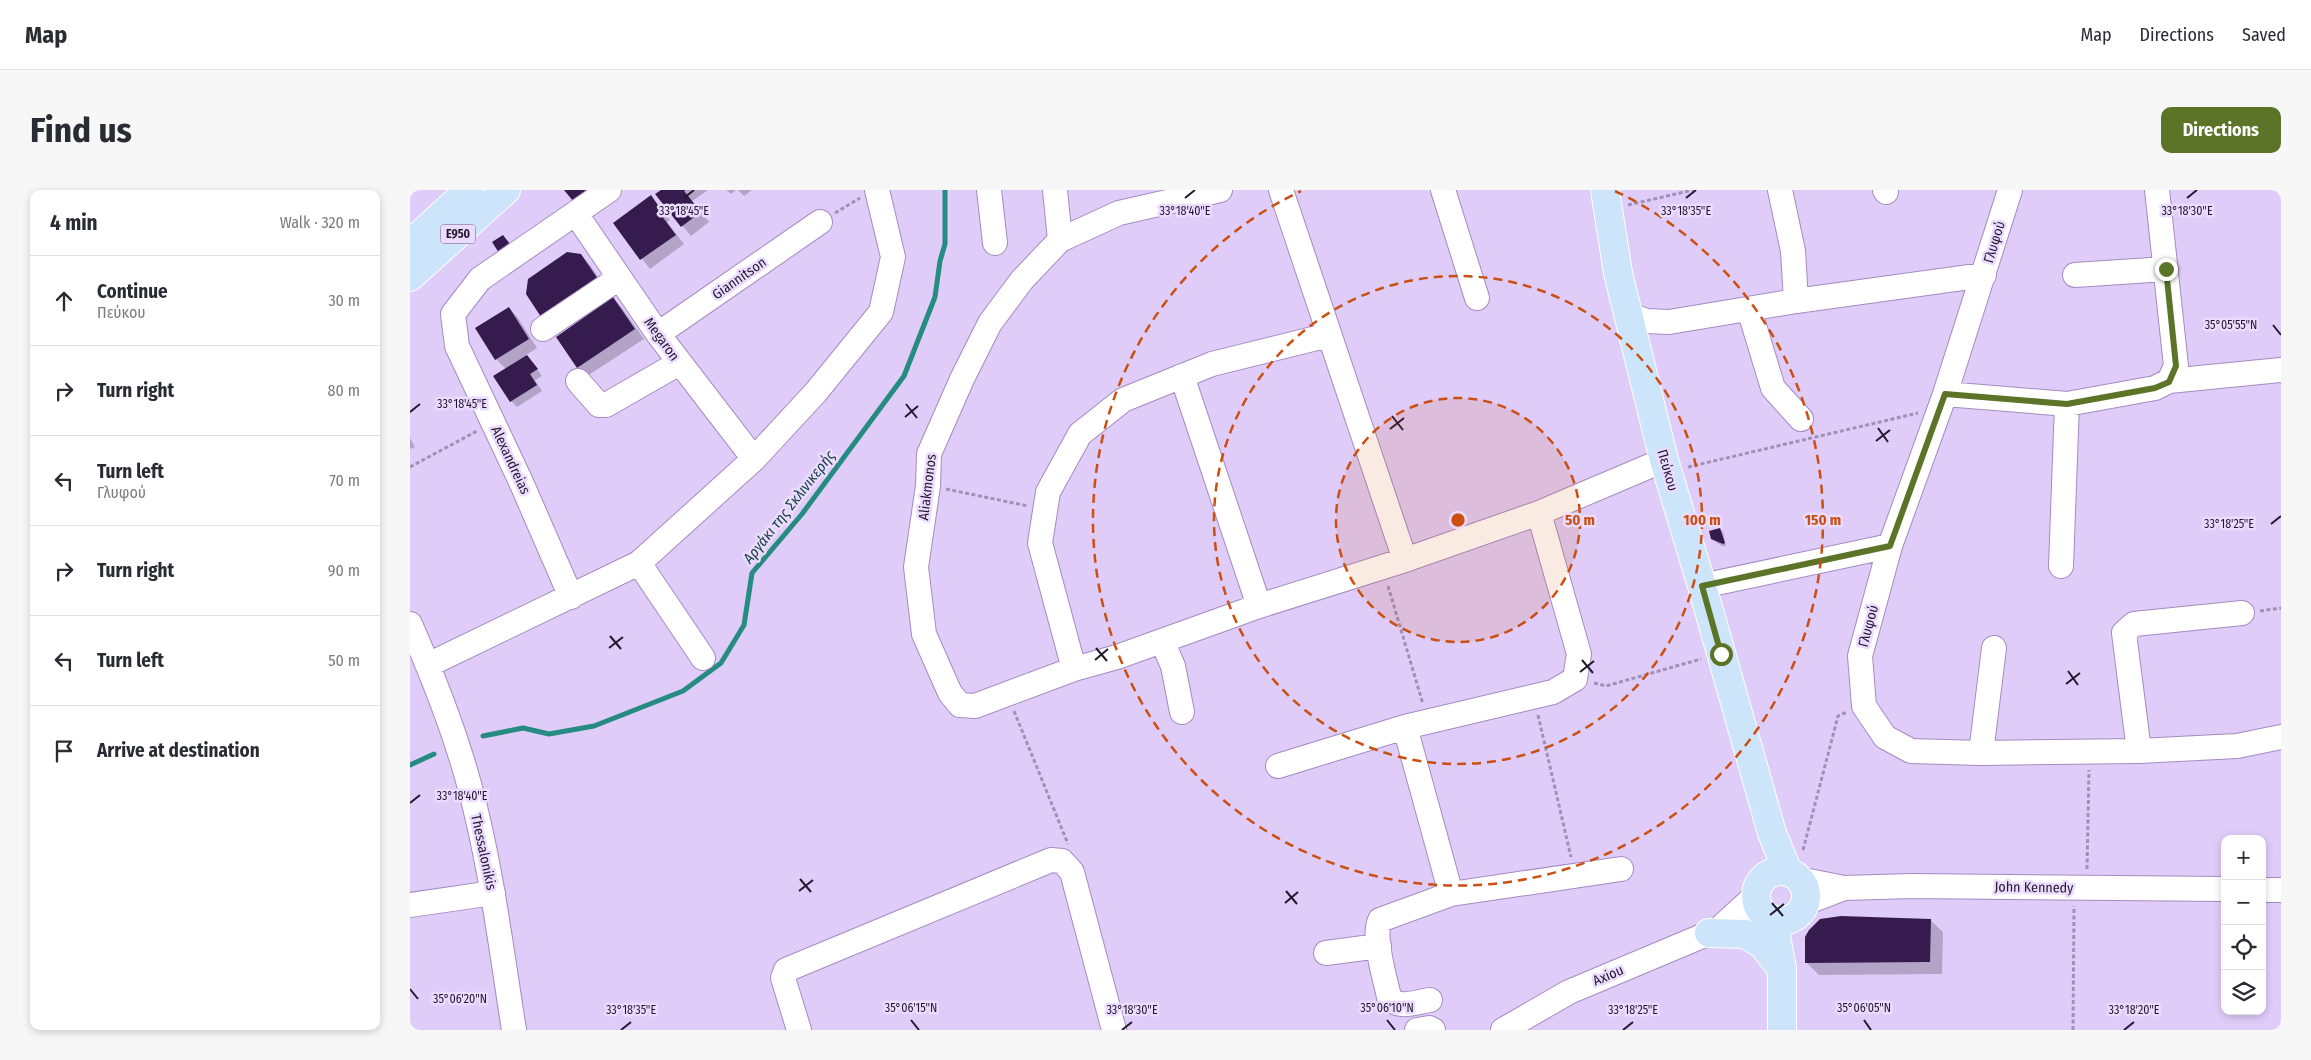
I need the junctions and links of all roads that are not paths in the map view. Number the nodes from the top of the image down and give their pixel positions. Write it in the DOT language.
graph roads {
  1 [pos="469,190"];
  2 [pos="506,190"];
  3 [pos="609,190"];
  4 [pos="989,190"];
  5 [pos="1055,190"];
  6 [pos="1220,190"];
  7 [pos="1281,190"];
  8 [pos="1443,190"];
  9 [pos="1780,190"];
  10 [pos="2010,190"];
  11 [pos="2157,190"];
  12 [pos="871,192"];
  13 [pos="1606,200"];
  14 [pos="576,214"];
  15 [pos="820,222"];
  16 [pos="1060,240"];
  17 [pos="994,243"];
  18 [pos="410,244"];
  19 [pos="2166,269"];
  20 [pos="1984,275"];
  21 [pos="2075,275"];
  22 [pos="410,277"];
  23 [pos="619,278"];
  24 [pos="1477,298"];
  25 [pos="1796,301"];
  26 [pos="1749,309"];
  27 [pos="1628,314"];
  28 [pos="1669,322"];
  29 [pos="543,329"];
  30 [pos="658,334"];
  31 [pos="1328,335"];
  32 [pos="1638,348"];
  33 [pos="679,363"];
  34 [pos="2281,370"];
  35 [pos="1182,376"];
  36 [pos="578,381"];
  37 [pos="2169,382"];
  38 [pos="1945,394"];
  39 [pos="2067,404"];
  40 [pos="1801,419"];
  41 [pos="754,459"];
  42 [pos="1664,460"];
  43 [pos="1538,513"];
  44 [pos="1890,546"];
  45 [pos="1405,560"];
  46 [pos="638,563"];
  47 [pos="2061,566"];
  48 [pos="1702,586"];
  49 [pos="571,597"];
  50 [pos="1259,606"];
  51 [pos="2242,613"];
  52 [pos="410,624"];
  53 [pos="1162,640"];
  54 [pos="1994,648"];
  55 [pos="703,658"];
  56 [pos="428,665"];
  57 [pos="1074,669"];
  58 [pos="1182,712"];
  59 [pos="1416,724"];
  60 [pos="2281,737"];
  61 [pos="2139,751"];
  62 [pos="1981,753"];
  63 [pos="1278,766"];
  64 [pos="1621,868"];
  65 [pos="2221,889"];
  66 [pos="2266,890"];
  67 [pos="2281,890"];
  68 [pos="493,893"];
  69 [pos="1451,894"];
  70 [pos="1782,896"];
  71 [pos="410,905"];
  72 [pos="1714,931"];
  73 [pos="1379,946"];
  74 [pos="1326,953"];
  75 [pos="1782,969"];
  76 [pos="1430,1000"];
  77 [pos="514,1030"];
  78 [pos="799,1030"];
  79 [pos="1114,1030"];
  80 [pos="1417,1030"];
  81 [pos="1433,1030"];
  82 [pos="1502,1030"];
  83 [pos="1782,1030"];
  1 -- 18 [label="main road, E950"];
  2 -- 22 [label="main road, E950"];
  3 -- 14 [label="street, Alexandreias"];
  4 -- 17 [label="street"];
  5 -- 16 [label="street"];
  6 -- 16 [label="street, Aliakmonos"];
  7 -- 31 [label="street"];
  8 -- 24 [label="street"];
  9 -- 25 [label="street"];
  10 -- 20 [label="street, Γλυφού"];
  11 -- 19 [label="street"];
  12 -- 41 [label="street"];
  13 -- 27 [label="main road, Πεύκου"];
  14 -- 23 [label="street, Megaron"];
  14 -- 49 [label="street, Alexandreias"];
  15 -- 30 [label="street, Giannitson"];
  16 -- 57 [label="street, Aliakmonos"];
  19 -- 21 [label="street"];
  19 -- 37 [label="street"];
  20 -- 25 [label="street"];
  20 -- 38 [label="street, Γλυφού"];
  23 -- 29 [label="street"];
  23 -- 30 [label="street, Megaron"];
  25 -- 26 [label="street"];
  26 -- 28 [label="street"];
  26 -- 40 [label="street"];
  27 -- 28 [label="street"];
  27 -- 32 [label="main road, Πεύκου"];
  28 -- 32 [label="street"];
  30 -- 33 [label="street, Megaron"];
  31 -- 35 [label="street"];
  31 -- 45 [label="street"];
  32 -- 42 [label="main road, Πεύκου"];
  33 -- 36 [label="street"];
  33 -- 41 [label="street, Megaron"];
  34 -- 37 [label="street"];
  35 -- 50 [label="street"];
  35 -- 57 [label="street"];
  37 -- 39 [label="street"];
  38 -- 39 [label="street"];
  38 -- 44 [label="street, Γλυφού"];
  39 -- 47 [label="street"];
  41 -- 46 [label="street"];
  42 -- 43 [label="street, Aliakmonos"];
  42 -- 48 [label="main road, Πεύκου"];
  43 -- 45 [label="street, Aliakmonos"];
  43 -- 59 [label="street"];
  44 -- 48 [label="street"];
  44 -- 62 [label="street, Γλυφού"];
  45 -- 50 [label="street, Aliakmonos"];
  46 -- 49 [label="street"];
  46 -- 55 [label="street"];
  48 -- 70 [label="main road, Πεύκου"];
  49 -- 56 [label="street"];
  50 -- 53 [label="street, Aliakmonos"];
  51 -- 61 [label="street"];
  52 -- 56 [label="street, Thessalonikis"];
  53 -- 57 [label="street, Aliakmonos"];
  53 -- 58 [label="street"];
  54 -- 62 [label="street"];
  56 -- 68 [label="street, Thessalonikis"];
  59 -- 63 [label="street"];
  59 -- 69 [label="street"];
  60 -- 61 [label="street, Γλυφού"];
  61 -- 62 [label="street, Γλυφού"];
  64 -- 69 [label="street"];
  65 -- 70 [label="street, John Kennedy"];
  66 -- 67 [label="street"];
  68 -- 71 [label="street"];
  68 -- 77 [label="street, Thessalonikis"];
  69 -- 73 [label="street"];
  70 -- 72 [label="street, Axiou"];
  70 -- 75 [label="main road, Πεύκου"];
  72 -- 75 [label="main road"];
  72 -- 82 [label="street, Axiou"];
  73 -- 74 [label="street"];
  73 -- 76 [label="street"];
  75 -- 83 [label="main road, Πεύκου"];
  78 -- 79 [label="street"];
  80 -- 81 [label="street"];
}
